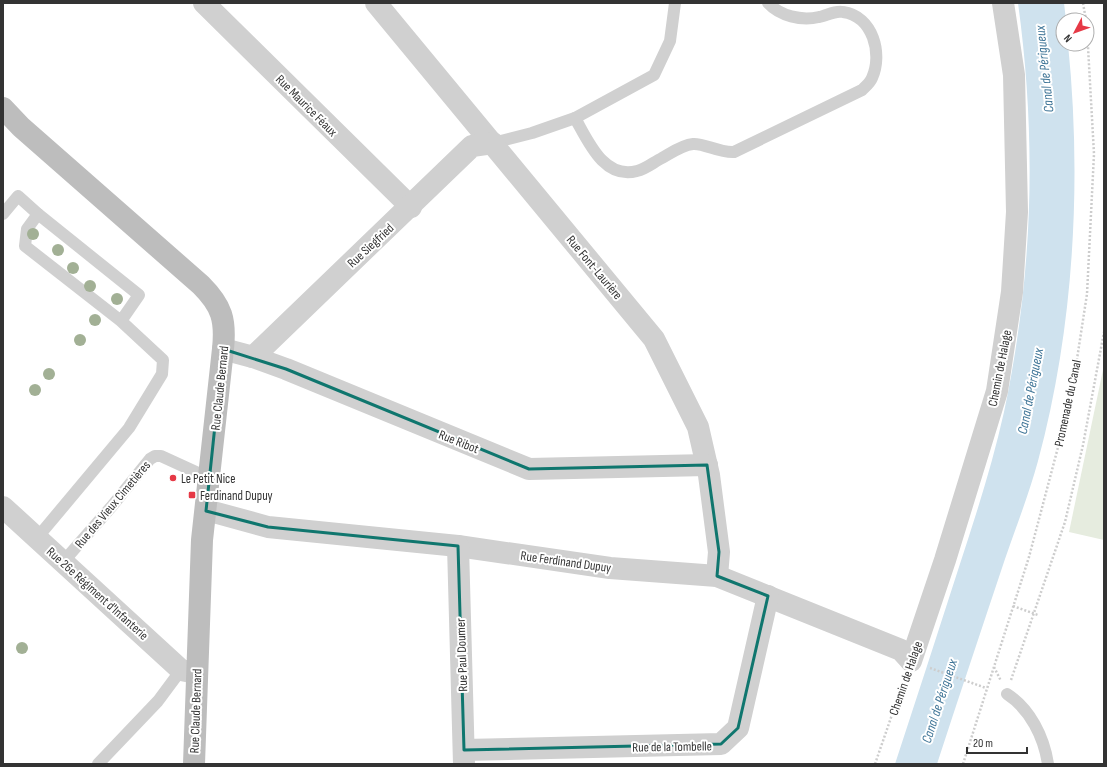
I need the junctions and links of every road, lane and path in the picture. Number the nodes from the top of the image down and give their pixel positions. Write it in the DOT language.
graph roads {
  1 [pos="204,3"];
  2 [pos="376,3"];
  3 [pos="675,3"];
  4 [pos="768,3"];
  5 [pos="1003,3"];
  6 [pos="1088,52"];
  7 [pos="3,108"];
  8 [pos="575,118"];
  9 [pos="492,143"];
  10 [pos="411,206"];
  11 [pos="3,214"];
  12 [pos="38,214"];
  13 [pos="121,322"];
  14 [pos="1104,332"];
  15 [pos="223,349"];
  16 [pos="253,356"];
  17 [pos="707,465"];
  18 [pos="209,478"];
  19 [pos="3,507"];
  20 [pos="206,511"];
  21 [pos="37,538"];
  22 [pos="458,546"];
  23 [pos="63,562"];
  24 [pos="718,576"];
  25 [pos="768,596"];
  26 [pos="1013,606"];
  27 [pos="1038,615"];
  28 [pos="911,661"];
  29 [pos="189,671"];
  30 [pos="986,688"];
  31 [pos="1007,694"];
  32 [pos="464,757"];
  33 [pos="98,764"];
  34 [pos="194,764"];
  35 [pos="875,764"];
  36 [pos="963,764"];
  37 [pos="1048,764"];
  1 -- 10 [label="street, Rue Maurice Féaux"];
  2 -- 9 [label="street, Rue Font-Laurière"];
  3 -- 8 [label="lane"];
  4 -- 8 [label="lane"];
  5 -- 28 [label="street, Chemin de Halage"];
  6 -- 26 [label="path, Promenade du Canal"];
  7 -- 15 [label="main road, Rue Claude Bernard"];
  8 -- 9 [label="lane"];
  9 -- 10 [label="street, Rue Siegfried"];
  9 -- 17 [label="street, Rue Font-Laurière"];
  10 -- 16 [label="street, Rue Siegfried"];
  11 -- 12 [label="lane"];
  12 -- 13 [label="lane"];
  12 -- 13 [label="lane"];
  13 -- 21 [label="lane"];
  14 -- 31 [label="path"];
  15 -- 16 [label="street, Rue Ribot"];
  15 -- 18 [label="main road, Rue Claude Bernard"];
  16 -- 17 [label="street, Rue Ribot"];
  17 -- 24 [label="street, Rue Font-Laurière"];
  18 -- 20 [label="main road, Rue Claude Bernard"];
  18 -- 23 [label="lane, Rue des Vieux Cimetières"];
  19 -- 21 [label="street, Rue 26e Régiment d'Infanterie"];
  20 -- 22 [label="street, Rue Ferdinand Dupuy"];
  20 -- 29 [label="main road, Rue Claude Bernard"];
  21 -- 23 [label="street, Rue 26e Régiment d'Infanterie"];
  22 -- 24 [label="street, Rue Ferdinand Dupuy"];
  22 -- 32 [label="street, Rue Paul Doumer"];
  23 -- 29 [label="street, Rue 26e Régiment d'Infanterie"];
  24 -- 25 [label="street, Rue Ferdinand Dupuy"];
  25 -- 28 [label="street, Rue Ferdinand Dupuy"];
  25 -- 32 [label="street, Rue de la Tombelle"];
  26 -- 27 [label="path"];
  26 -- 30 [label="path, Promenade du Canal"];
  28 -- 30 [label="path"];
  28 -- 35 [label="path, Chemin de Halage"];
  29 -- 33 [label="lane"];
  29 -- 34 [label="main road, Rue Claude Bernard"];
  30 -- 36 [label="path, Promenade du Canal"];
  31 -- 37 [label="lane"];
}
